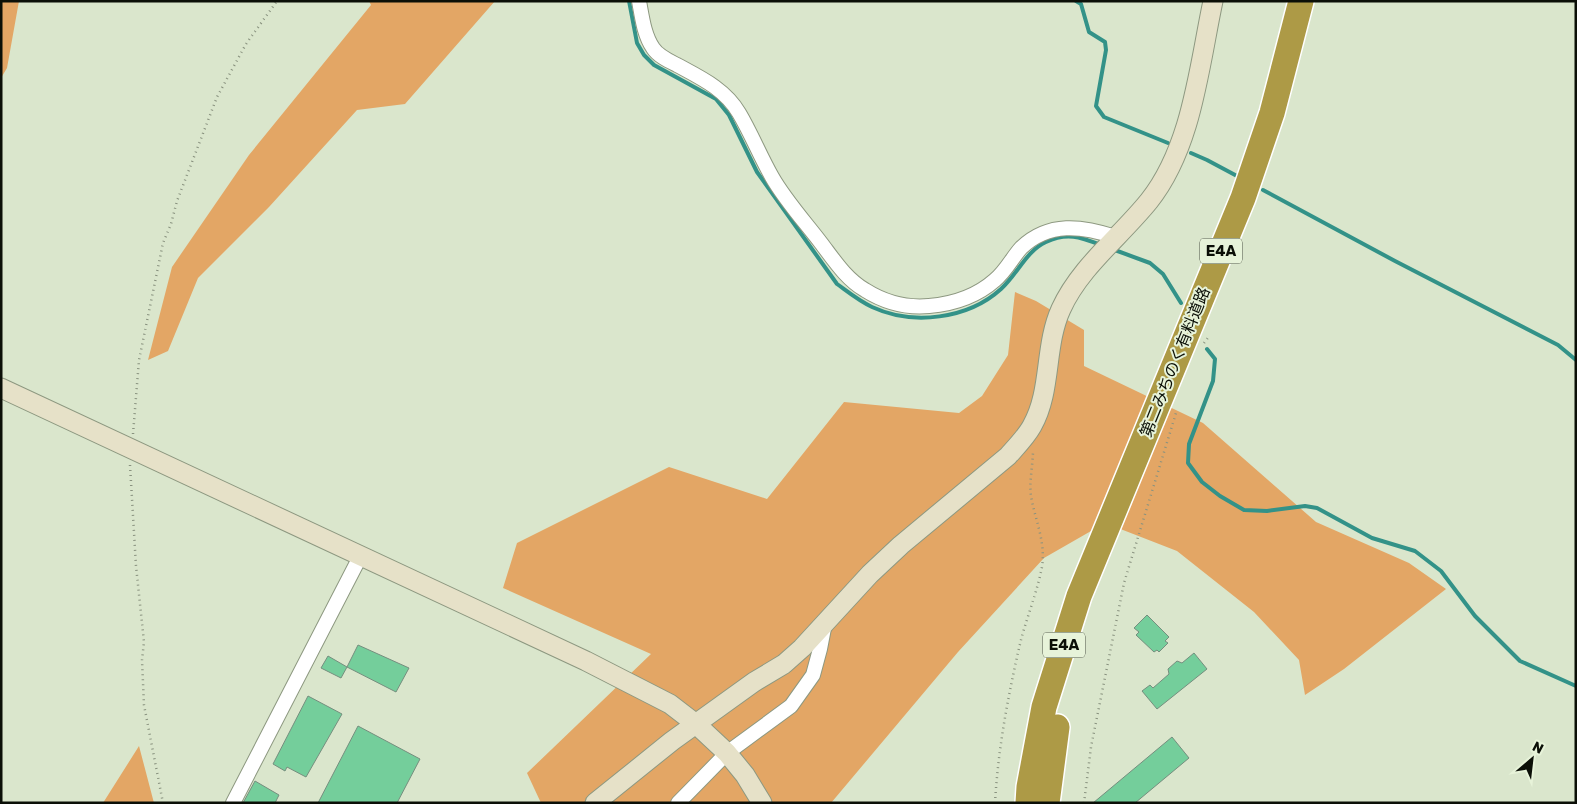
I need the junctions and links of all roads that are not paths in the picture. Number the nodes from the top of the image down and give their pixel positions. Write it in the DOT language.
graph roads {
  1 [pos="639,1"];
  2 [pos="1213,1"];
  3 [pos="1301,1"];
  4 [pos="1110,244"];
  5 [pos="1,388"];
  6 [pos="1121,493"];
  7 [pos="361,555"];
  8 [pos="825,623"];
  9 [pos="696,724"];
  10 [pos="727,753"];
  11 [pos="233,803"];
  12 [pos="595,803"];
  13 [pos="678,803"];
  14 [pos="762,803"];
  15 [pos="1028,803"];
  16 [pos="1047,803"];
  1 -- 4 [label="street"];
  2 -- 4 [label="street"];
  3 -- 6 [label="highway, 第二みちのく有料道路 / E4A"];
  4 -- 8 [label="street"];
  5 -- 7 [label="street"];
  6 -- 15 [label="highway, 第二みちのく有料道路 / E4A"];
  6 -- 16 [label="highway, 第二みちのく有料道路 / E4A"];
  7 -- 9 [label="street"];
  7 -- 11 [label="street"];
  8 -- 9 [label="street"];
  8 -- 10 [label="street"];
  9 -- 10 [label="street"];
  9 -- 12 [label="street"];
  10 -- 13 [label="street"];
  10 -- 14 [label="street"];
}
